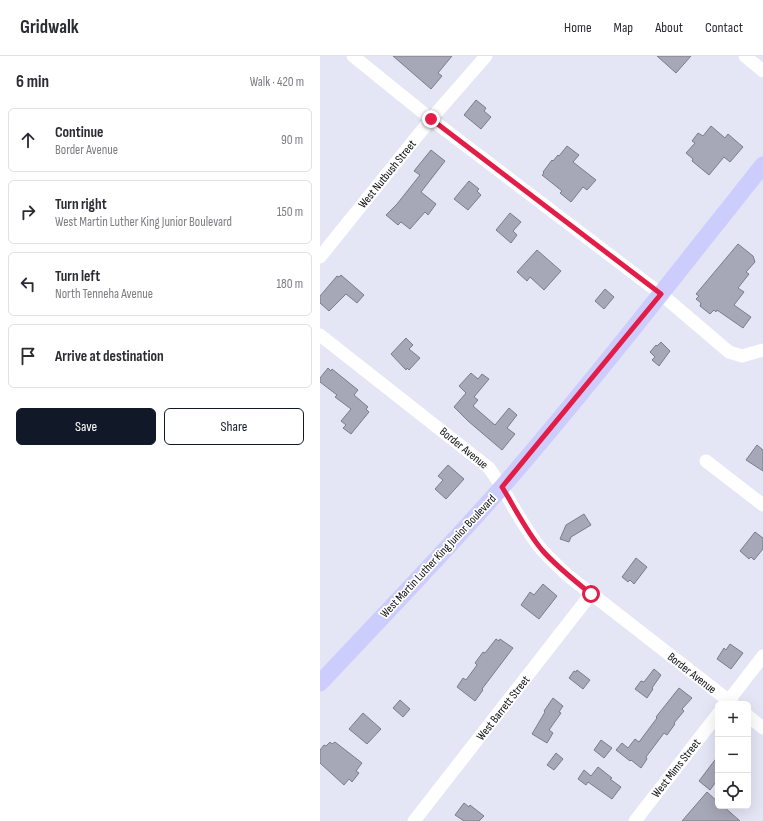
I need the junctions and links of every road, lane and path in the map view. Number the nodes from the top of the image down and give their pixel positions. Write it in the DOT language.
graph roads {
  1 [pos="353,56"];
  2 [pos="486,56"];
  3 [pos="745,56"];
  4 [pos="763,71"];
  5 [pos="431,119"];
  6 [pos="763,165"];
  7 [pos="320,258"];
  8 [pos="661,294"];
  9 [pos="320,335"];
  10 [pos="763,350"];
  11 [pos="706,461"];
  12 [pos="502,487"];
  13 [pos="763,504"];
  14 [pos="591,594"];
  15 [pos="763,656"];
  16 [pos="320,683"];
  17 [pos="726,701"];
  18 [pos="730,701"];
  19 [pos="715,718"];
  20 [pos="751,718"];
  21 [pos="763,728"];
  22 [pos="414,821"];
  23 [pos="635,821"];
  1 -- 5 [label="street"];
  2 -- 5 [label="street, West Nutbush Street"];
  3 -- 4 [label="street"];
  5 -- 7 [label="street, West Nutbush Street"];
  5 -- 8 [label="street"];
  6 -- 8 [label="main road, West Martin Luther King Junior Boulevard"];
  8 -- 10 [label="street"];
  8 -- 12 [label="main road, West Martin Luther King Junior Boulevard"];
  9 -- 12 [label="street, Border Avenue"];
  11 -- 13 [label="street"];
  12 -- 14 [label="street, Border Avenue"];
  12 -- 16 [label="main road, West Martin Luther King Junior Boulevard"];
  14 -- 17 [label="street, Border Avenue"];
  14 -- 22 [label="street, West Barrett Street"];
  15 -- 18 [label="street"];
  19 -- 23 [label="street, West Mims Street"];
  20 -- 21 [label="street"];
}
